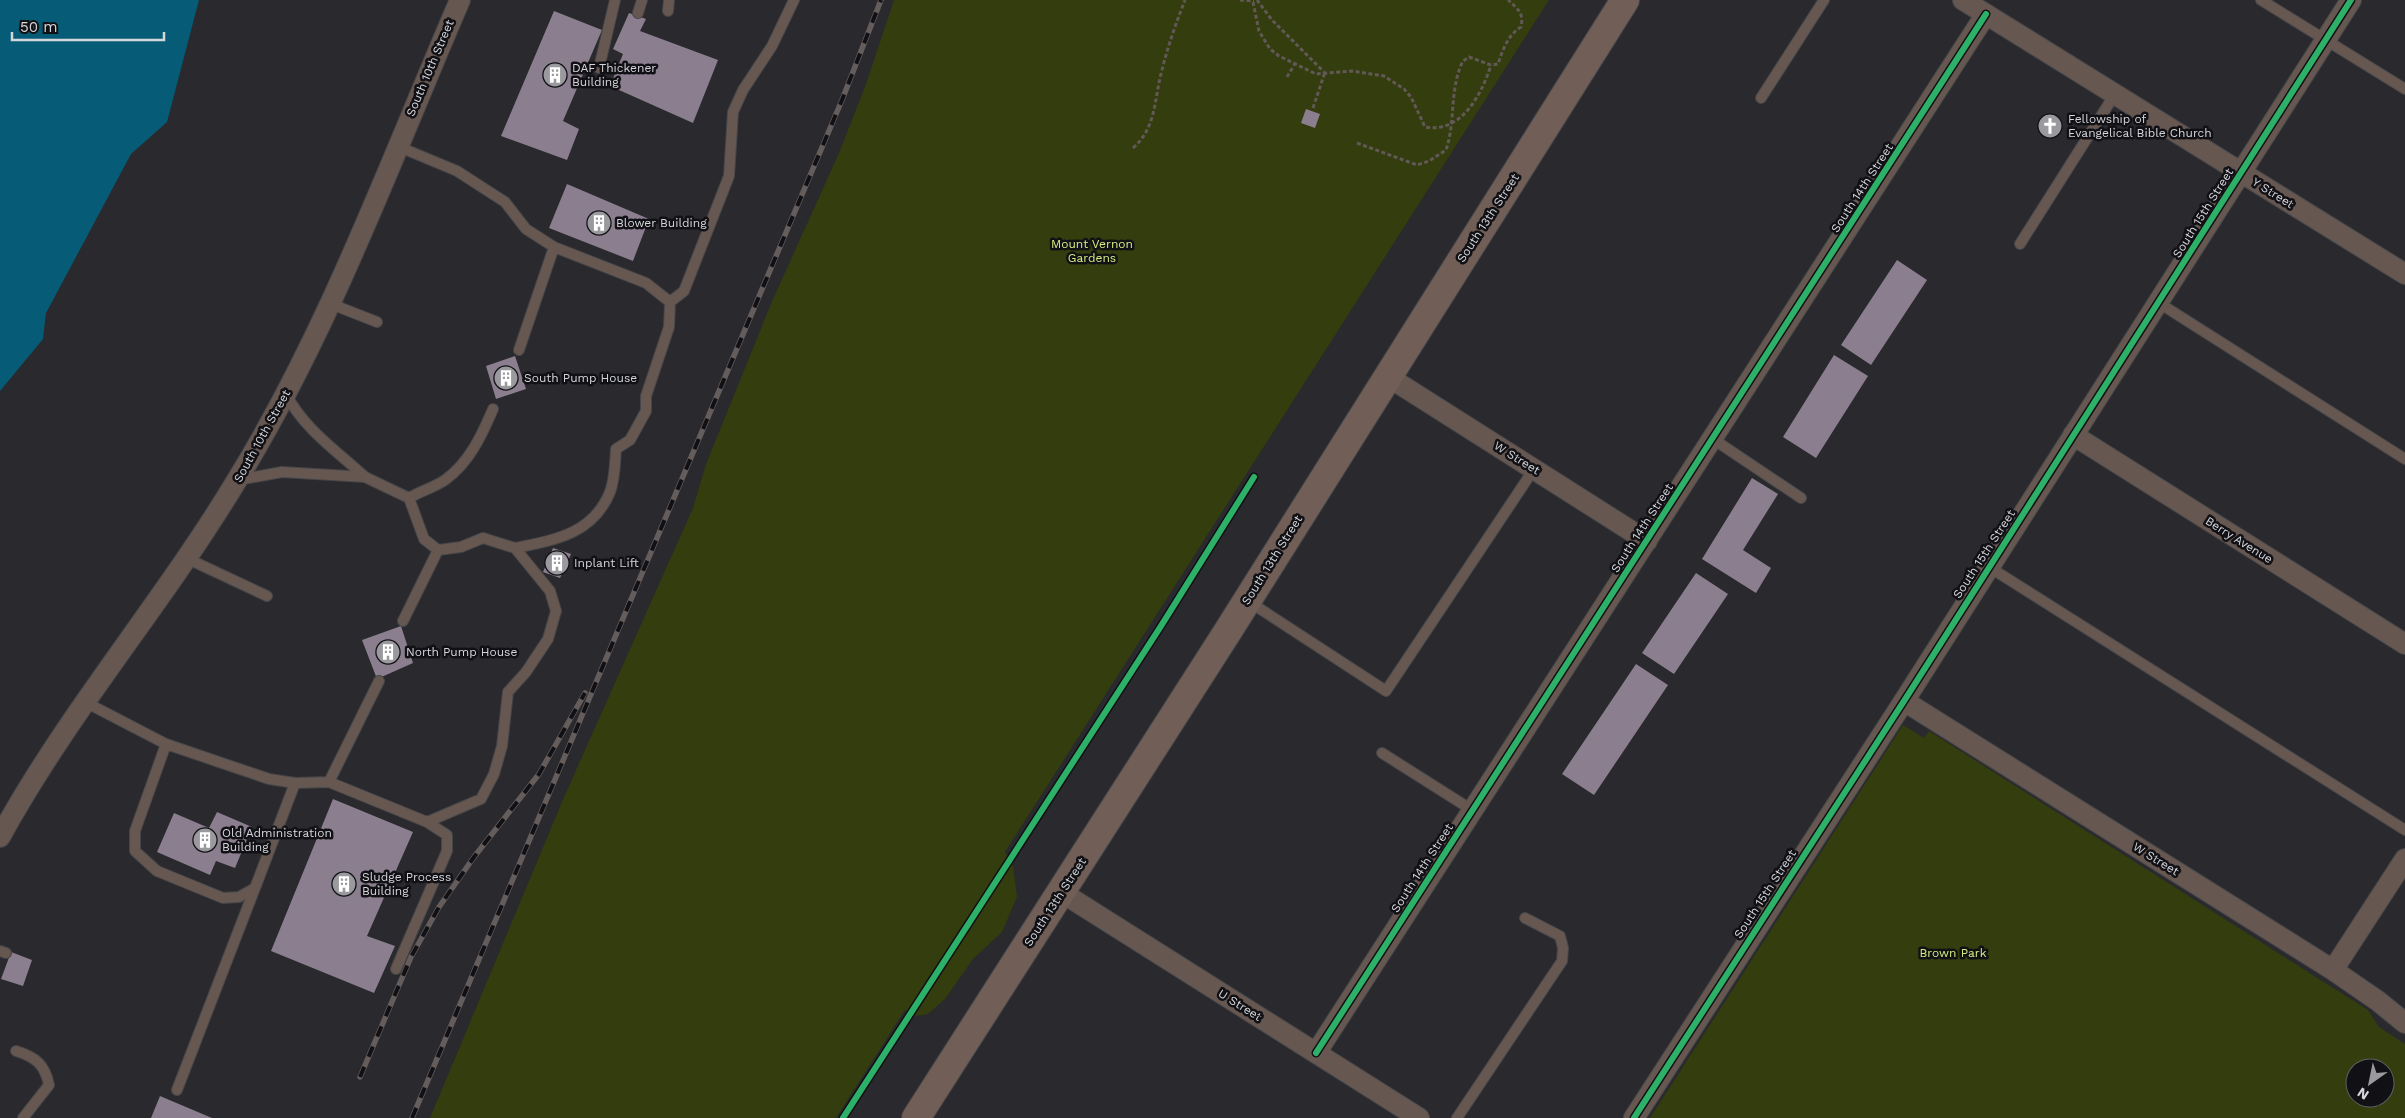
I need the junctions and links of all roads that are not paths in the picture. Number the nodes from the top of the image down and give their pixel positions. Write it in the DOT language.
graph roads {
  1 [pos="460,0"];
  2 [pos="615,0"];
  3 [pos="642,0"];
  4 [pos="669,0"];
  5 [pos="794,0"];
  6 [pos="1625,0"];
  7 [pos="1824,0"];
  8 [pos="1963,0"];
  9 [pos="2261,0"];
  10 [pos="2351,0"];
  11 [pos="668,11"];
  12 [pos="638,12"];
  13 [pos="1986,14"];
  14 [pos="2326,40"];
  15 [pos="599,68"];
  16 [pos="2405,89"];
  17 [pos="2115,94"];
  18 [pos="1762,98"];
  19 [pos="397,146"];
  20 [pos="2241,173"];
  21 [pos="2020,244"];
  22 [pos="554,247"];
  23 [pos="2405,274"];
  24 [pos="670,302"];
  25 [pos="2159,303"];
  26 [pos="331,304"];
  27 [pos="376,322"];
  28 [pos="519,350"];
  29 [pos="1387,376"];
  30 [pos="286,394"];
  31 [pos="493,409"];
  32 [pos="2073,435"];
  33 [pos="1713,439"];
  34 [pos="2405,459"];
  35 [pos="1534,469"];
  36 [pos="365,477"];
  37 [pos="238,480"];
  38 [pos="409,498"];
  39 [pos="1801,498"];
  40 [pos="1647,541"];
  41 [pos="515,548"];
  42 [pos="438,550"];
  43 [pos="186,558"];
  44 [pos="1989,567"];
  45 [pos="267,596"];
  46 [pos="1247,601"];
  47 [pos="403,621"];
  48 [pos="2405,644"];
  49 [pos="379,682"];
  50 [pos="83,701"];
  51 [pos="1904,701"];
  52 [pos="166,744"];
  53 [pos="1382,753"];
  54 [pos="329,782"];
  55 [pos="295,783"];
  56 [pos="1472,810"];
  57 [pos="427,822"];
  58 [pos="2405,830"];
  59 [pos="0,837"];
  60 [pos="2405,859"];
  61 [pos="256,888"];
  62 [pos="1061,892"];
  63 [pos="1525,918"];
  64 [pos="396,969"];
  65 [pos="2333,970"];
  66 [pos="2405,1023"];
  67 [pos="16,1051"];
  68 [pos="1316,1053"];
  69 [pos="177,1090"];
  70 [pos="23,1118"];
  71 [pos="916,1118"];
  72 [pos="1419,1118"];
  73 [pos="1457,1118"];
  74 [pos="1634,1118"];
  1 -- 19 [label="street, South 10th Street"];
  2 -- 15 [label="lane"];
  3 -- 12 [label="lane"];
  4 -- 11 [label="lane"];
  5 -- 24 [label="lane"];
  6 -- 29 [label="main road, South 13th Street"];
  7 -- 18 [label="lane"];
  8 -- 13 [label="street, Y Street"];
  9 -- 14 [label="lane"];
  10 -- 14 [label="street, South 15th Street"];
  13 -- 17 [label="street, Y Street"];
  13 -- 33 [label="street, South 14th Street"];
  14 -- 16 [label="lane"];
  14 -- 20 [label="street, South 15th Street"];
  17 -- 20 [label="street, Y Street"];
  17 -- 21 [label="lane"];
  19 -- 22 [label="lane"];
  19 -- 26 [label="street, South 10th Street"];
  20 -- 23 [label="street, Y Street"];
  20 -- 25 [label="street, South 15th Street"];
  22 -- 24 [label="lane"];
  22 -- 28 [label="lane"];
  24 -- 41 [label="lane"];
  25 -- 32 [label="street, South 15th Street"];
  25 -- 34 [label="lane"];
  26 -- 27 [label="lane"];
  26 -- 30 [label="street, South 10th Street"];
  29 -- 35 [label="street, W Street"];
  29 -- 46 [label="main road, South 13th Street"];
  30 -- 36 [label="lane"];
  30 -- 37 [label="street, South 10th Street"];
  31 -- 38 [label="lane"];
  32 -- 44 [label="street, South 15th Street"];
  32 -- 48 [label="street, Berry Avenue"];
  33 -- 39 [label="lane"];
  33 -- 40 [label="street, South 14th Street"];
  35 -- 40 [label="street, W Street"];
  35 -- 46 [label="lane"];
  36 -- 37 [label="lane"];
  36 -- 38 [label="lane"];
  37 -- 43 [label="street, South 10th Street"];
  38 -- 42 [label="lane"];
  40 -- 56 [label="street, South 14th Street"];
  41 -- 42 [label="lane"];
  41 -- 57 [label="lane"];
  42 -- 47 [label="lane"];
  43 -- 45 [label="lane"];
  43 -- 50 [label="street, South 10th Street"];
  44 -- 51 [label="street, South 15th Street"];
  44 -- 58 [label="lane"];
  46 -- 62 [label="main road, South 13th Street"];
  49 -- 54 [label="lane"];
  50 -- 52 [label="lane"];
  50 -- 59 [label="street, South 10th Street"];
  51 -- 65 [label="street, W Street"];
  51 -- 74 [label="street, South 15th Street"];
  52 -- 55 [label="lane"];
  52 -- 61 [label="lane"];
  53 -- 56 [label="lane"];
  54 -- 55 [label="lane"];
  54 -- 57 [label="lane"];
  55 -- 61 [label="lane"];
  56 -- 68 [label="street, South 14th Street"];
  57 -- 64 [label="lane"];
  60 -- 65 [label="street"];
  61 -- 69 [label="lane"];
  62 -- 68 [label="street, U Street"];
  62 -- 71 [label="main road, South 13th Street"];
  63 -- 73 [label="lane"];
  65 -- 66 [label="street, W Street"];
  67 -- 70 [label="lane"];
  68 -- 72 [label="street, U Street"];
}
